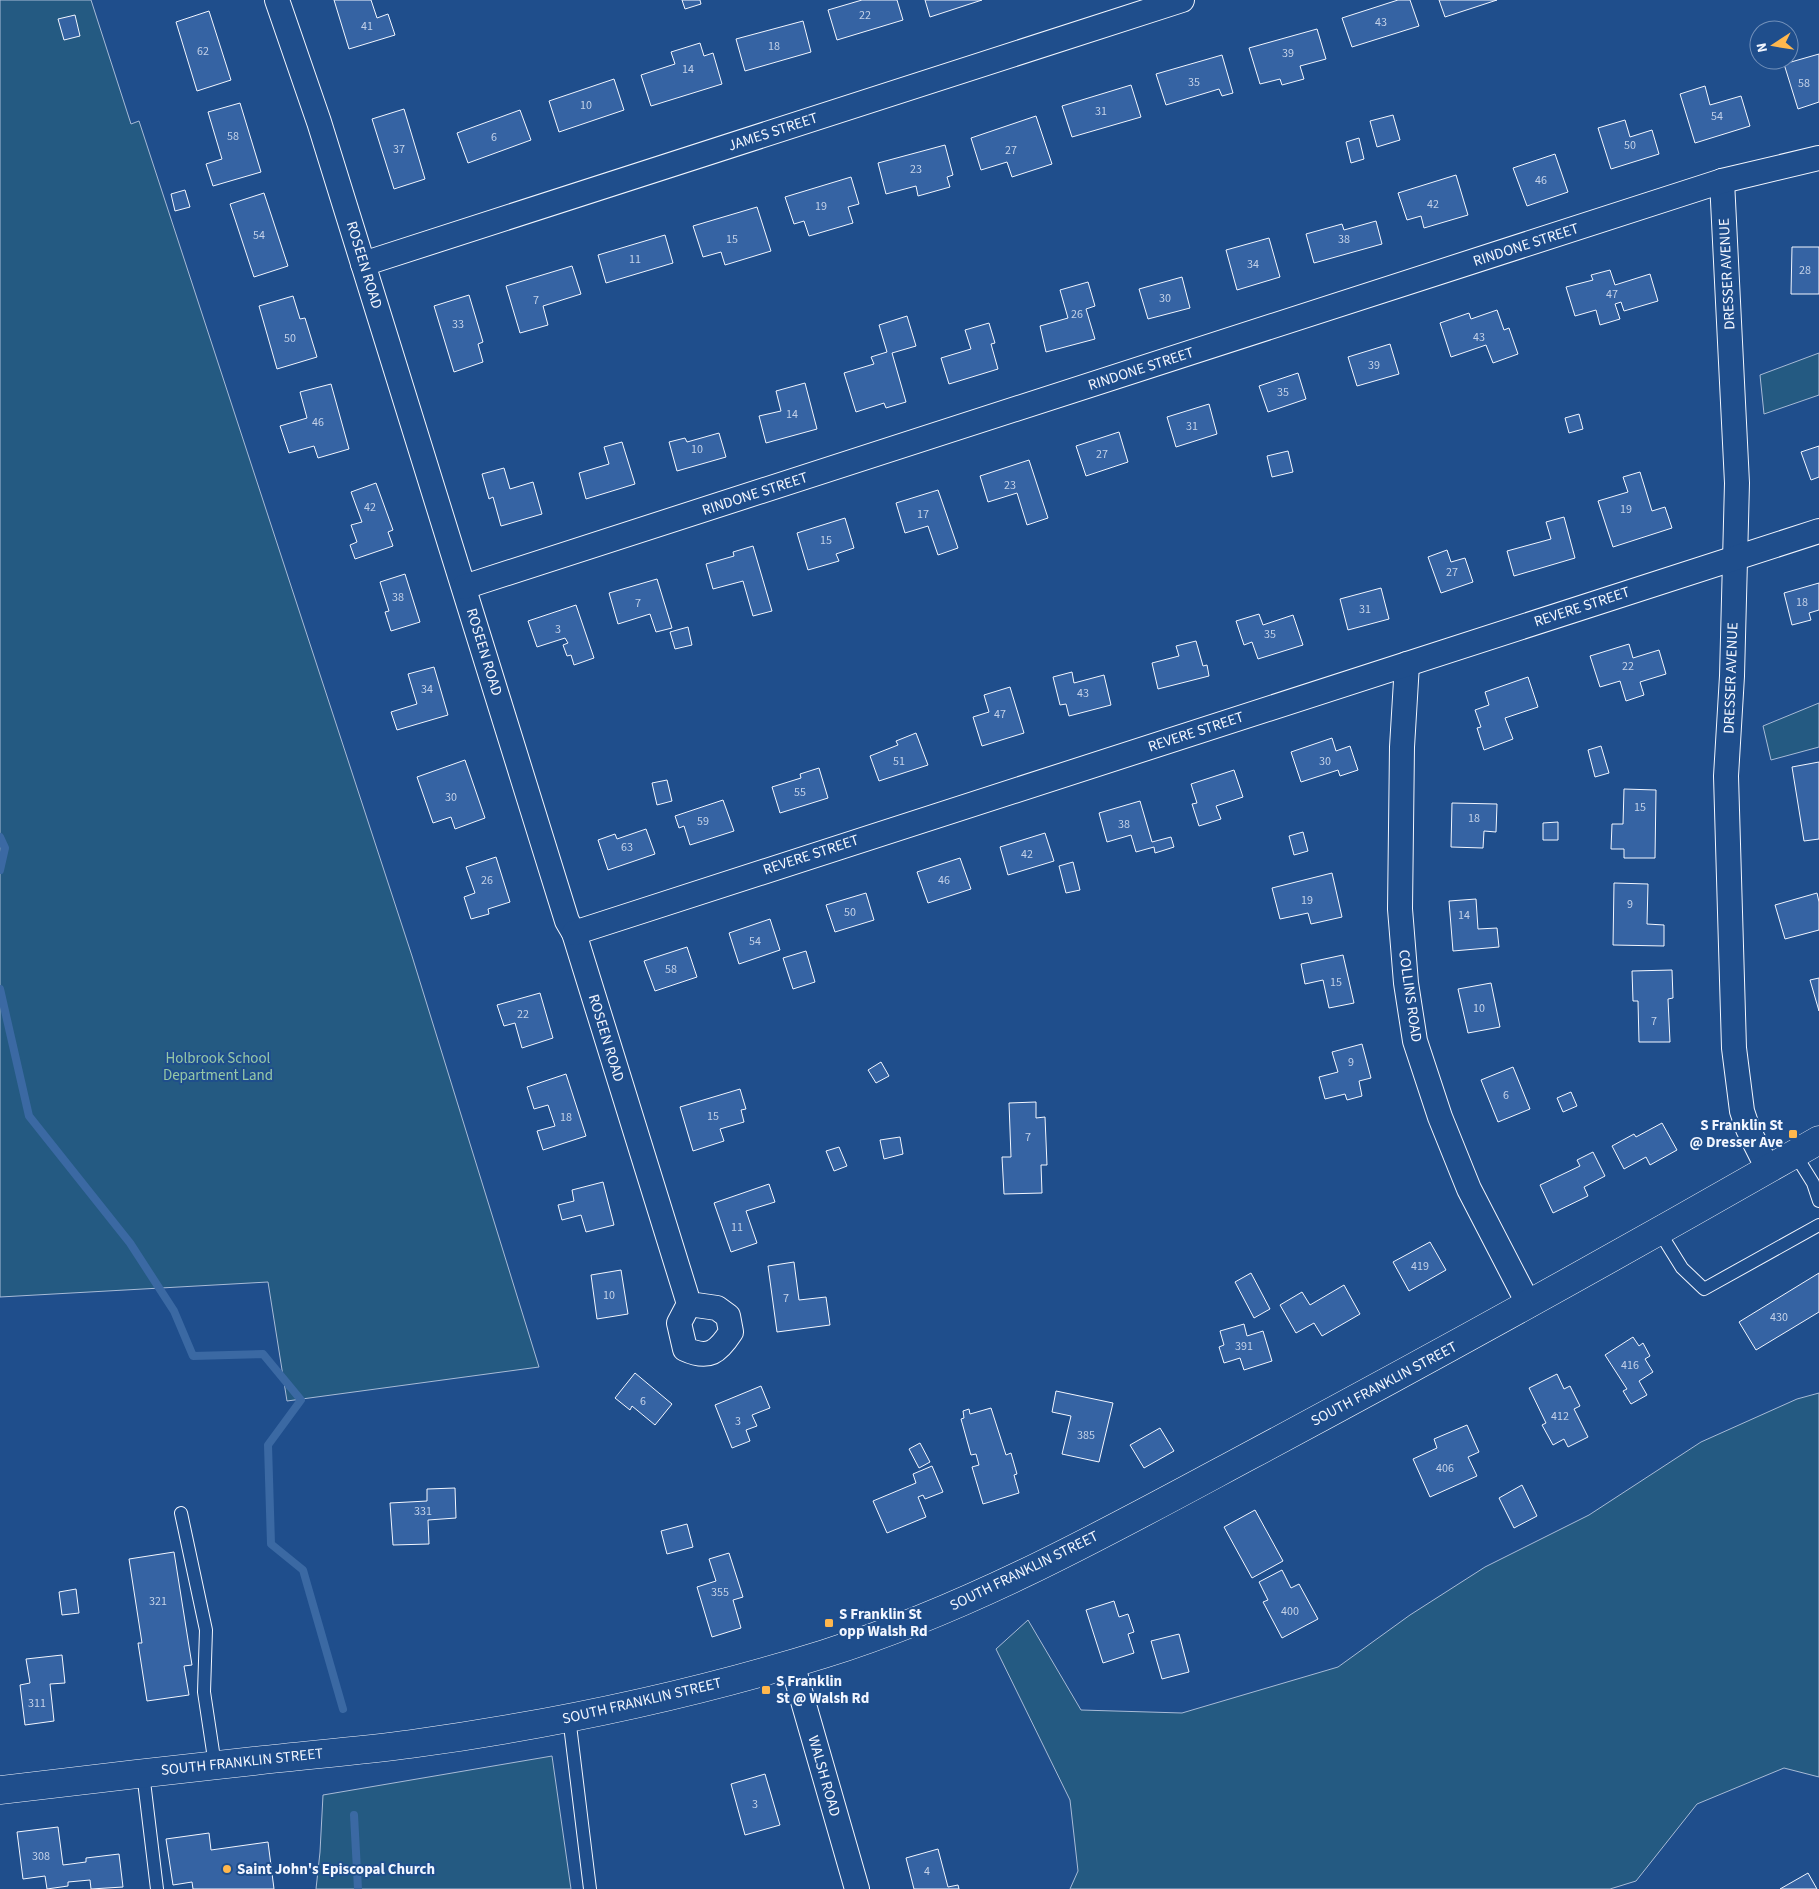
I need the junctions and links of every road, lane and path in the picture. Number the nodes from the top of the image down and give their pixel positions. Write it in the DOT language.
graph roads {
  1 [pos="278,0"];
  2 [pos="1182,0"];
  3 [pos="1819,158"];
  4 [pos="1722,181"];
  5 [pos="363,264"];
  6 [pos="1819,530"];
  7 [pos="1734,558"];
  8 [pos="464,587"];
  9 [pos="1407,664"];
  10 [pos="574,933"];
  11 [pos="1819,1140"];
  12 [pos="1795,1154"];
  13 [pos="1768,1169"];
  14 [pos="1819,1201"];
  15 [pos="1819,1225"];
  16 [pos="1659,1231"];
  17 [pos="689,1304"];
  18 [pos="1529,1305"];
  19 [pos="181,1513"];
  20 [pos="792,1663"];
  21 [pos="569,1717"];
  22 [pos="215,1765"];
  23 [pos="143,1773"];
  24 [pos="0,1790"];
  25 [pos="157,1889"];
  26 [pos="590,1889"];
  27 [pos="857,1889"];
  1 -- 5 [label="street, ROSEEN ROAD"];
  2 -- 5 [label="street, JAMES STREET"];
  3 -- 4 [label="street, RINDONE STREET"];
  4 -- 7 [label="street, DRESSER AVENUE"];
  4 -- 8 [label="street, RINDONE STREET"];
  5 -- 8 [label="street, ROSEEN ROAD"];
  6 -- 7 [label="street, REVERE STREET"];
  7 -- 9 [label="street, REVERE STREET"];
  7 -- 13 [label="street, DRESSER AVENUE"];
  8 -- 10 [label="street, ROSEEN ROAD"];
  9 -- 10 [label="street, REVERE STREET"];
  9 -- 18 [label="street, COLLINS ROAD"];
  10 -- 17 [label="street, ROSEEN ROAD"];
  11 -- 12 [label="main road, SOUTH FRANKLIN STREET"];
  12 -- 13 [label="main road, SOUTH FRANKLIN STREET"];
  12 -- 14 [label="lane"];
  13 -- 16 [label="main road, SOUTH FRANKLIN STREET"];
  15 -- 16 [label="lane"];
  16 -- 18 [label="main road, SOUTH FRANKLIN STREET"];
  18 -- 20 [label="main road, SOUTH FRANKLIN STREET"];
  19 -- 22 [label="lane"];
  20 -- 21 [label="main road, SOUTH FRANKLIN STREET"];
  20 -- 27 [label="street, WALSH ROAD"];
  21 -- 22 [label="main road, SOUTH FRANKLIN STREET"];
  21 -- 26 [label="lane"];
  22 -- 23 [label="main road, SOUTH FRANKLIN STREET"];
  23 -- 24 [label="main road, SOUTH FRANKLIN STREET"];
  23 -- 25 [label="lane"];
}
